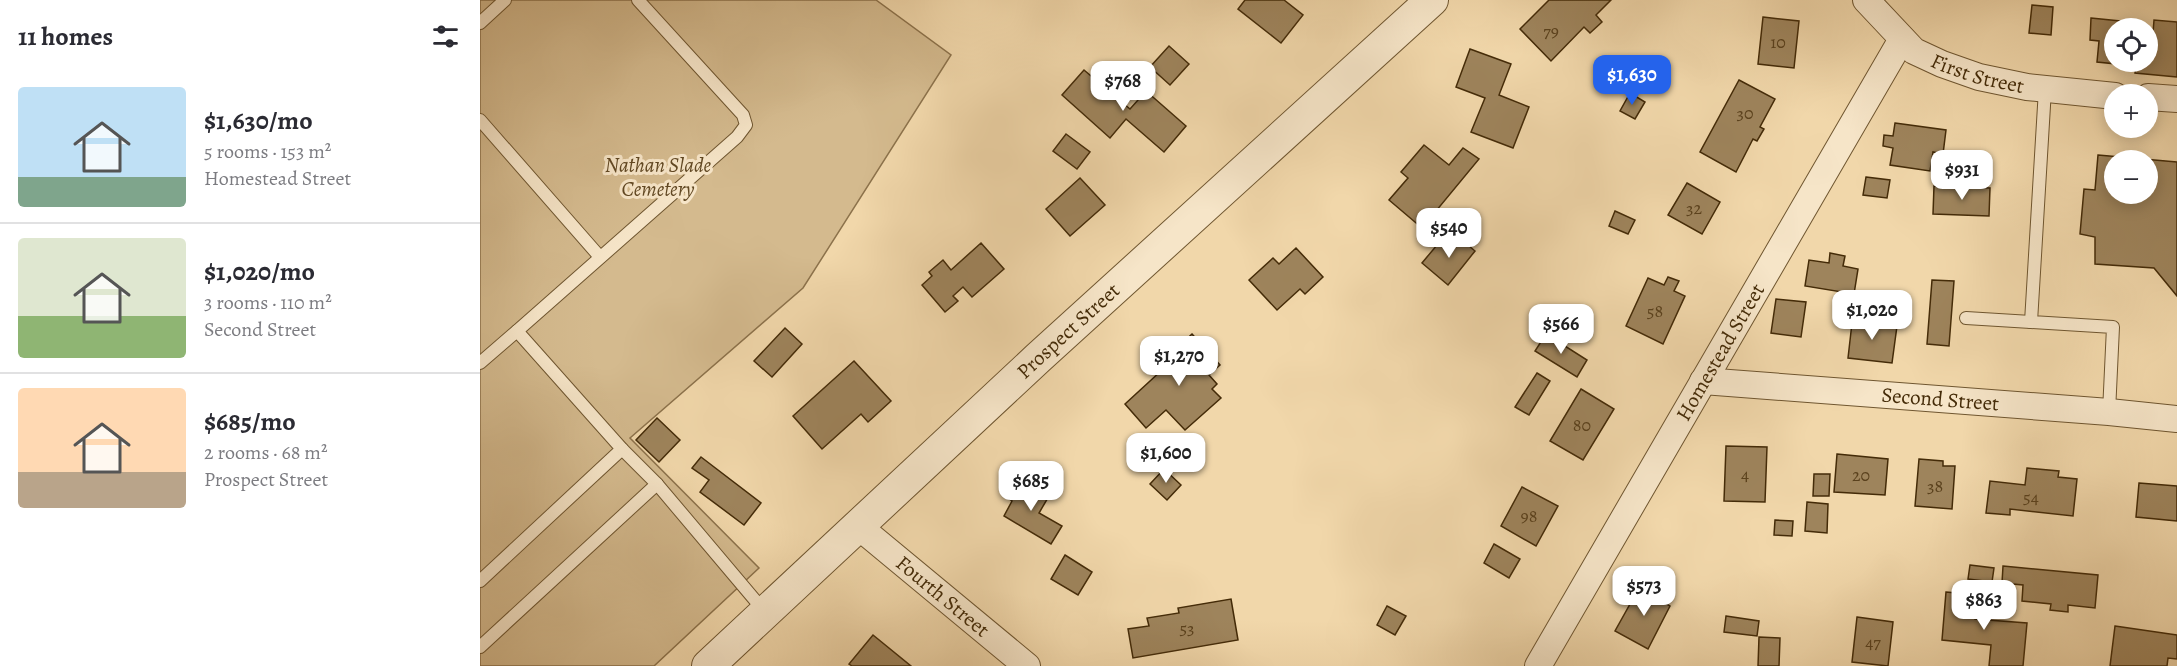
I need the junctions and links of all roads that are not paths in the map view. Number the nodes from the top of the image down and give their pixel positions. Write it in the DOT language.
graph roads {
  1 [pos="505,0"];
  2 [pos="639,0"];
  3 [pos="1432,0"];
  4 [pos="1866,0"];
  5 [pos="480,23"];
  6 [pos="1902,39"];
  7 [pos="2045,89"];
  8 [pos="2104,95"];
  9 [pos="2158,98"];
  10 [pos="2177,99"];
  11 [pos="480,120"];
  12 [pos="600,257"];
  13 [pos="1966,318"];
  14 [pos="2031,322"];
  15 [pos="517,331"];
  16 [pos="480,363"];
  17 [pos="1703,381"];
  18 [pos="2109,412"];
  19 [pos="2177,419"];
  20 [pos="622,449"];
  21 [pos="657,484"];
  22 [pos="858,526"];
  23 [pos="480,581"];
  24 [pos="765,613"];
  25 [pos="480,647"];
  26 [pos="708,666"];
  27 [pos="1027,666"];
  28 [pos="1538,666"];
  1 -- 5 [label="lane"];
  2 -- 12 [label="lane"];
  3 -- 22 [label="street, Prospect Street"];
  4 -- 6 [label="street, First Street"];
  6 -- 7 [label="street, First Street"];
  6 -- 17 [label="street, Homestead Street"];
  7 -- 8 [label="street, First Street"];
  7 -- 14 [label="lane"];
  9 -- 10 [label="street"];
  11 -- 12 [label="lane"];
  12 -- 15 [label="lane"];
  13 -- 14 [label="lane"];
  14 -- 18 [label="lane"];
  15 -- 16 [label="lane"];
  15 -- 20 [label="lane"];
  17 -- 18 [label="street, Second Street"];
  17 -- 28 [label="street, Homestead Street"];
  18 -- 19 [label="street, Second Street"];
  20 -- 21 [label="lane"];
  20 -- 23 [label="lane"];
  21 -- 24 [label="lane"];
  21 -- 25 [label="lane"];
  22 -- 24 [label="street, Prospect Street"];
  22 -- 27 [label="street, Fourth Street"];
  24 -- 26 [label="street, Prospect Street"];
}
